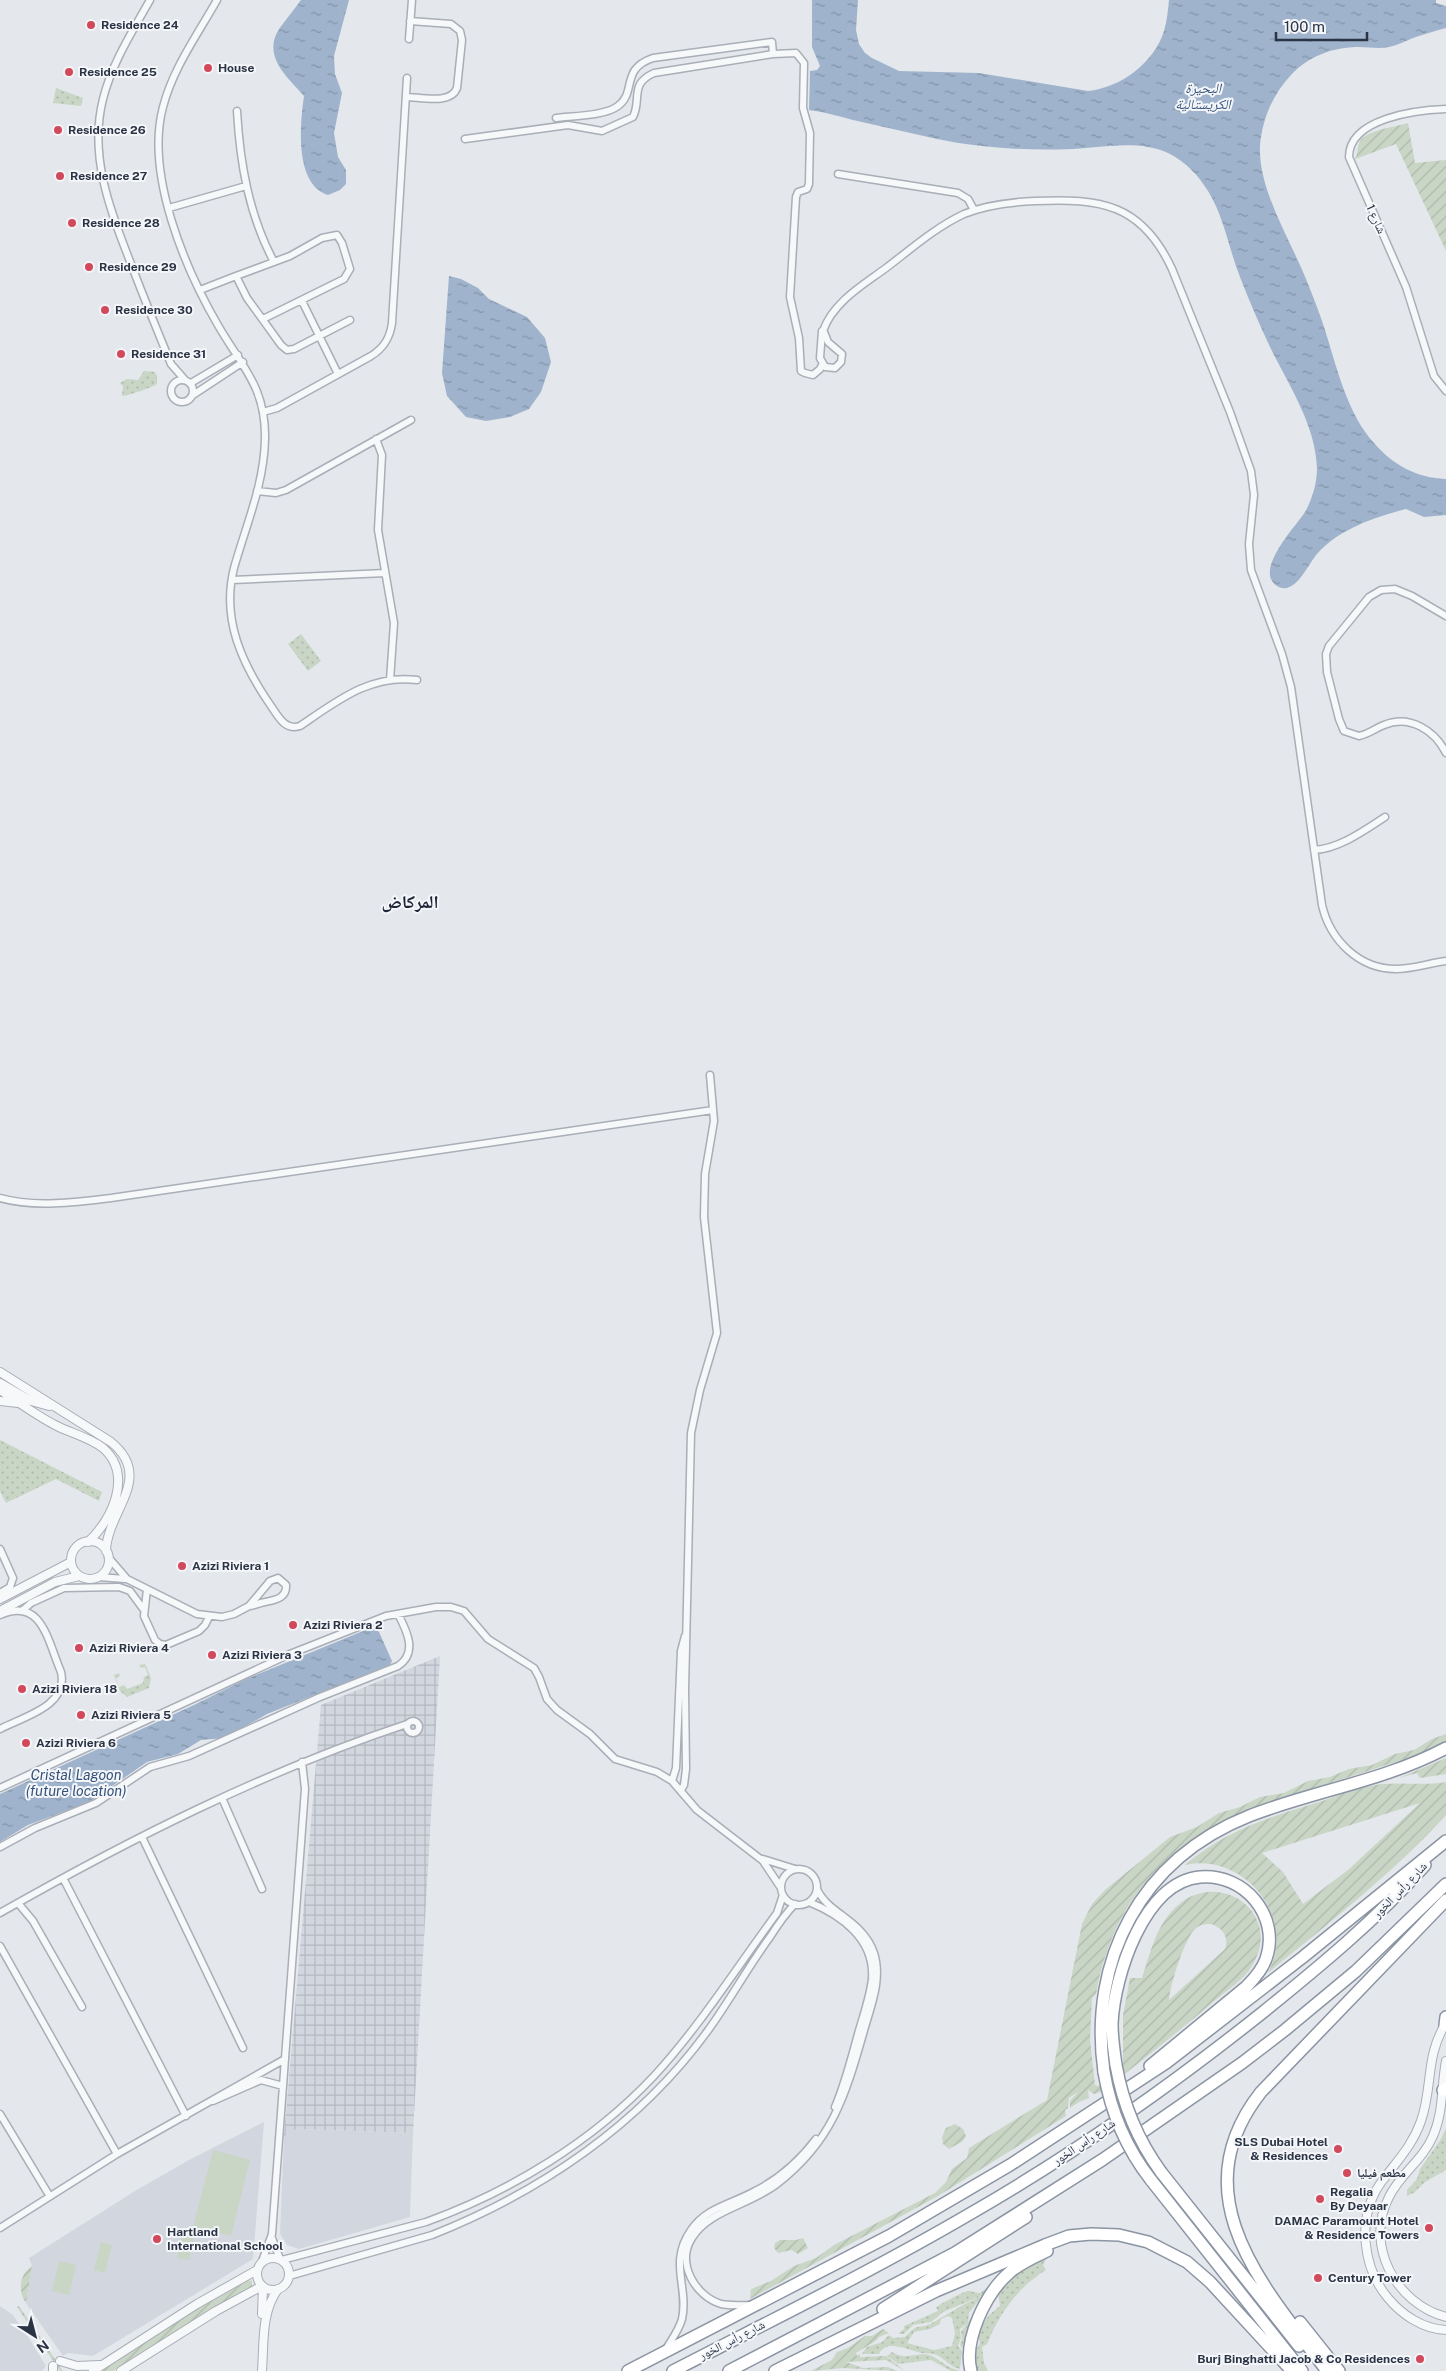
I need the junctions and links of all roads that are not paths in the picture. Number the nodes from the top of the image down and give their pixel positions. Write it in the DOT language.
graph roads {
  1 [pos="150,0"];
  2 [pos="217,0"];
  3 [pos="412,0"];
  4 [pos="410,21"];
  5 [pos="409,39"];
  6 [pos="773,54"];
  7 [pos="407,78"];
  8 [pos="406,96"];
  9 [pos="1446,109"];
  10 [pos="237,111"];
  11 [pos="556,118"];
  12 [pos="465,140"];
  13 [pos="838,174"];
  14 [pos="246,186"];
  15 [pos="169,208"];
  16 [pos="974,210"];
  17 [pos="274,262"];
  18 [pos="236,276"];
  19 [pos="200,290"];
  20 [pos="302,301"];
  21 [pos="263,319"];
  22 [pos="350,320"];
  23 [pos="823,331"];
  24 [pos="319,335"];
  25 [pos="238,356"];
  26 [pos="243,362"];
  27 [pos="171,364"];
  28 [pos="822,365"];
  29 [pos="218,369"];
  30 [pos="338,374"];
  31 [pos="222,375"];
  32 [pos="188,381"];
  33 [pos="172,386"];
  34 [pos="1446,391"];
  35 [pos="193,395"];
  36 [pos="263,412"];
  37 [pos="411,420"];
  38 [pos="376,439"];
  39 [pos="258,492"];
  40 [pos="385,573"];
  41 [pos="232,580"];
  42 [pos="1446,616"];
  43 [pos="390,680"];
  44 [pos="417,680"];
  45 [pos="1446,753"];
  46 [pos="1385,817"];
  47 [pos="1314,850"];
  48 [pos="1446,961"];
  49 [pos="710,1075"];
  50 [pos="713,1110"];
  51 [pos="0,1198"];
  52 [pos="0,1372"];
  53 [pos="0,1383"];
  54 [pos="0,1390"];
  55 [pos="0,1401"];
  56 [pos="19,1403"];
  57 [pos="53,1407"];
  58 [pos="88,1542"];
  59 [pos="0,1549"];
  60 [pos="107,1554"];
  61 [pos="71,1562"];
  62 [pos="79,1576"];
  63 [pos="99,1577"];
  64 [pos="127,1579"];
  65 [pos="147,1589"];
  66 [pos="0,1593"];
  67 [pos="0,1599"];
  68 [pos="249,1606"];
  69 [pos="23,1610"];
  70 [pos="144,1610"];
  71 [pos="0,1611"];
  72 [pos="398,1614"];
  73 [pos="0,1615"];
  74 [pos="209,1617"];
  75 [pos="682,1690"];
  76 [pos="407,1724"];
  77 [pos="0,1729"];
  78 [pos="1446,1748"];
  79 [pos="302,1762"];
  80 [pos="672,1781"];
  81 [pos="0,1788"];
  82 [pos="681,1790"];
  83 [pos="222,1798"];
  84 [pos="142,1837"];
  85 [pos="1446,1841"];
  86 [pos="0,1847"];
  87 [pos="756,1855"];
  88 [pos="795,1869"];
  89 [pos="63,1878"];
  90 [pos="1446,1884"];
  91 [pos="781,1888"];
  92 [pos="262,1889"];
  93 [pos="817,1889"];
  94 [pos="783,1895"];
  95 [pos="1446,1900"];
  96 [pos="809,1902"];
  97 [pos="18,1903"];
  98 [pos="795,1904"];
  99 [pos="0,1913"];
  100 [pos="0,1946"];
  101 [pos="82,2007"];
  102 [pos="1446,2022"];
  103 [pos="243,2048"];
  104 [pos="285,2059"];
  105 [pos="1446,2061"];
  106 [pos="283,2086"];
  107 [pos="1129,2086"];
  108 [pos="1445,2089"];
  109 [pos="212,2101"];
  110 [pos="0,2114"];
  111 [pos="186,2116"];
  112 [pos="117,2154"];
  113 [pos="49,2195"];
  114 [pos="1048,2196"];
  115 [pos="0,2228"];
  116 [pos="272,2234"];
  117 [pos="1091,2234"];
  118 [pos="281,2260"];
  119 [pos="259,2267"];
  120 [pos="1258,2274"];
  121 [pos="289,2276"];
  122 [pos="263,2286"];
  123 [pos="278,2289"];
  124 [pos="758,2304"];
  125 [pos="1446,2317"];
  126 [pos="1446,2330"];
  127 [pos="830,2343"];
  128 [pos="663,2353"];
  129 [pos="102,2365"];
  130 [pos="55,2366"];
  131 [pos="93,2371"];
  132 [pos="121,2371"];
  133 [pos="258,2371"];
  134 [pos="262,2371"];
  135 [pos="628,2371"];
  136 [pos="673,2371"];
  137 [pos="729,2371"];
  138 [pos="775,2371"];
  139 [pos="972,2371"];
  140 [pos="1292,2371"];
  141 [pos="1302,2371"];
  142 [pos="1319,2371"];
  143 [pos="1327,2371"];
  144 [pos="1339,2371"];
  1 -- 27 [label="street"];
  2 -- 15 [label="street"];
  3 -- 4 [label="street"];
  4 -- 5 [label="street"];
  4 -- 8 [label="street"];
  6 -- 11 [label="street"];
  6 -- 12 [label="street"];
  6 -- 28 [label="street"];
  7 -- 8 [label="street"];
  8 -- 30 [label="street"];
  9 -- 34 [label="street, شارع 1"];
  10 -- 14 [label="street"];
  13 -- 16 [label="street"];
  14 -- 15 [label="street"];
  14 -- 17 [label="street"];
  15 -- 19 [label="street"];
  16 -- 23 [label="street"];
  16 -- 47 [label="street"];
  17 -- 18 [label="street"];
  17 -- 20 [label="street"];
  18 -- 19 [label="street"];
  18 -- 21 [label="street"];
  19 -- 25 [label="street"];
  20 -- 21 [label="street"];
  20 -- 24 [label="street"];
  21 -- 24 [label="street"];
  22 -- 24 [label="street"];
  23 -- 28 [label="street"];
  23 -- 28 [label="street"];
  24 -- 30 [label="street"];
  25 -- 26 [label="street"];
  25 -- 29 [label="street"];
  26 -- 31 [label="street"];
  26 -- 36 [label="street"];
  27 -- 32 [label="street"];
  27 -- 33 [label="street"];
  29 -- 31 [label="street"];
  29 -- 32 [label="street"];
  30 -- 36 [label="street"];
  31 -- 35 [label="street"];
  32 -- 33 [label="street"];
  32 -- 35 [label="street"];
  33 -- 35 [label="street"];
  36 -- 39 [label="street"];
  37 -- 38 [label="street"];
  38 -- 39 [label="street"];
  38 -- 40 [label="street"];
  39 -- 41 [label="street"];
  40 -- 41 [label="street"];
  40 -- 43 [label="street"];
  41 -- 43 [label="street"];
  42 -- 45 [label="street"];
  43 -- 44 [label="street"];
  46 -- 47 [label="street"];
  47 -- 48 [label="street"];
  49 -- 50 [label="street"];
  50 -- 51 [label="street"];
  50 -- 75 [label="street"];
  52 -- 57 [label="street"];
  53 -- 57 [label="street"];
  54 -- 56 [label="street"];
  55 -- 56 [label="street"];
  56 -- 58 [label="street"];
  57 -- 60 [label="street"];
  58 -- 60 [label="street"];
  58 -- 61 [label="street"];
  59 -- 66 [label="street"];
  60 -- 63 [label="street"];
  60 -- 64 [label="street"];
  61 -- 62 [label="street"];
  61 -- 67 [label="street"];
  62 -- 63 [label="street"];
  62 -- 71 [label="street"];
  63 -- 64 [label="street"];
  64 -- 65 [label="street"];
  65 -- 70 [label="street"];
  65 -- 74 [label="street"];
  68 -- 68 [label="street"];
  68 -- 74 [label="street"];
  69 -- 70 [label="street"];
  69 -- 73 [label="street"];
  69 -- 77 [label="street"];
  70 -- 74 [label="street"];
  72 -- 80 [label="street"];
  72 -- 81 [label="street"];
  72 -- 86 [label="street"];
  75 -- 80 [label="street"];
  75 -- 82 [label="street"];
  76 -- 79 [label="street"];
  78 -- 141 [label="highway, bridge"];
  79 -- 83 [label="street"];
  79 -- 104 [label="street"];
  80 -- 82 [label="street"];
  82 -- 87 [label="street"];
  83 -- 84 [label="street"];
  83 -- 92 [label="street"];
  84 -- 89 [label="street"];
  84 -- 103 [label="street"];
  85 -- 107 [label="highway"];
  85 -- 136 [label="highway, شارع رأس الخور"];
  87 -- 88 [label="street"];
  87 -- 91 [label="street"];
  88 -- 91 [label="street"];
  88 -- 93 [label="street"];
  89 -- 97 [label="street"];
  89 -- 111 [label="street"];
  90 -- 114 [label="highway, شارع رأس الخور"];
  91 -- 94 [label="street"];
  93 -- 96 [label="street"];
  93 -- 124 [label="street"];
  94 -- 98 [label="street"];
  94 -- 118 [label="street"];
  95 -- 120 [label="highway"];
  96 -- 98 [label="street"];
  96 -- 128 [label="street"];
  97 -- 99 [label="street"];
  97 -- 101 [label="street"];
  98 -- 121 [label="street"];
  100 -- 112 [label="street"];
  102 -- 126 [label="street"];
  104 -- 106 [label="street"];
  104 -- 109 [label="street"];
  105 -- 108 [label="street"];
  106 -- 109 [label="street"];
  106 -- 116 [label="street"];
  107 -- 124 [label="highway"];
  107 -- 142 [label="highway, bridge"];
  108 -- 125 [label="street"];
  109 -- 111 [label="street"];
  110 -- 113 [label="street"];
  111 -- 112 [label="street"];
  112 -- 113 [label="street"];
  113 -- 115 [label="street"];
  114 -- 127 [label="highway"];
  114 -- 137 [label="highway, شارع رأس الخور"];
  116 -- 118 [label="street"];
  116 -- 119 [label="street"];
  117 -- 127 [label="highway"];
  117 -- 139 [label="highway"];
  117 -- 140 [label="highway"];
  118 -- 119 [label="street"];
  118 -- 121 [label="street"];
  119 -- 122 [label="street"];
  119 -- 129 [label="street"];
  120 -- 143 [label="highway"];
  120 -- 144 [label="highway"];
  121 -- 123 [label="street"];
  122 -- 123 [label="street"];
  122 -- 132 [label="street"];
  122 -- 133 [label="street"];
  123 -- 134 [label="street"];
  124 -- 128 [label="highway"];
  127 -- 138 [label="highway"];
  128 -- 135 [label="highway"];
  129 -- 130 [label="street"];
  129 -- 131 [label="street"];
}
